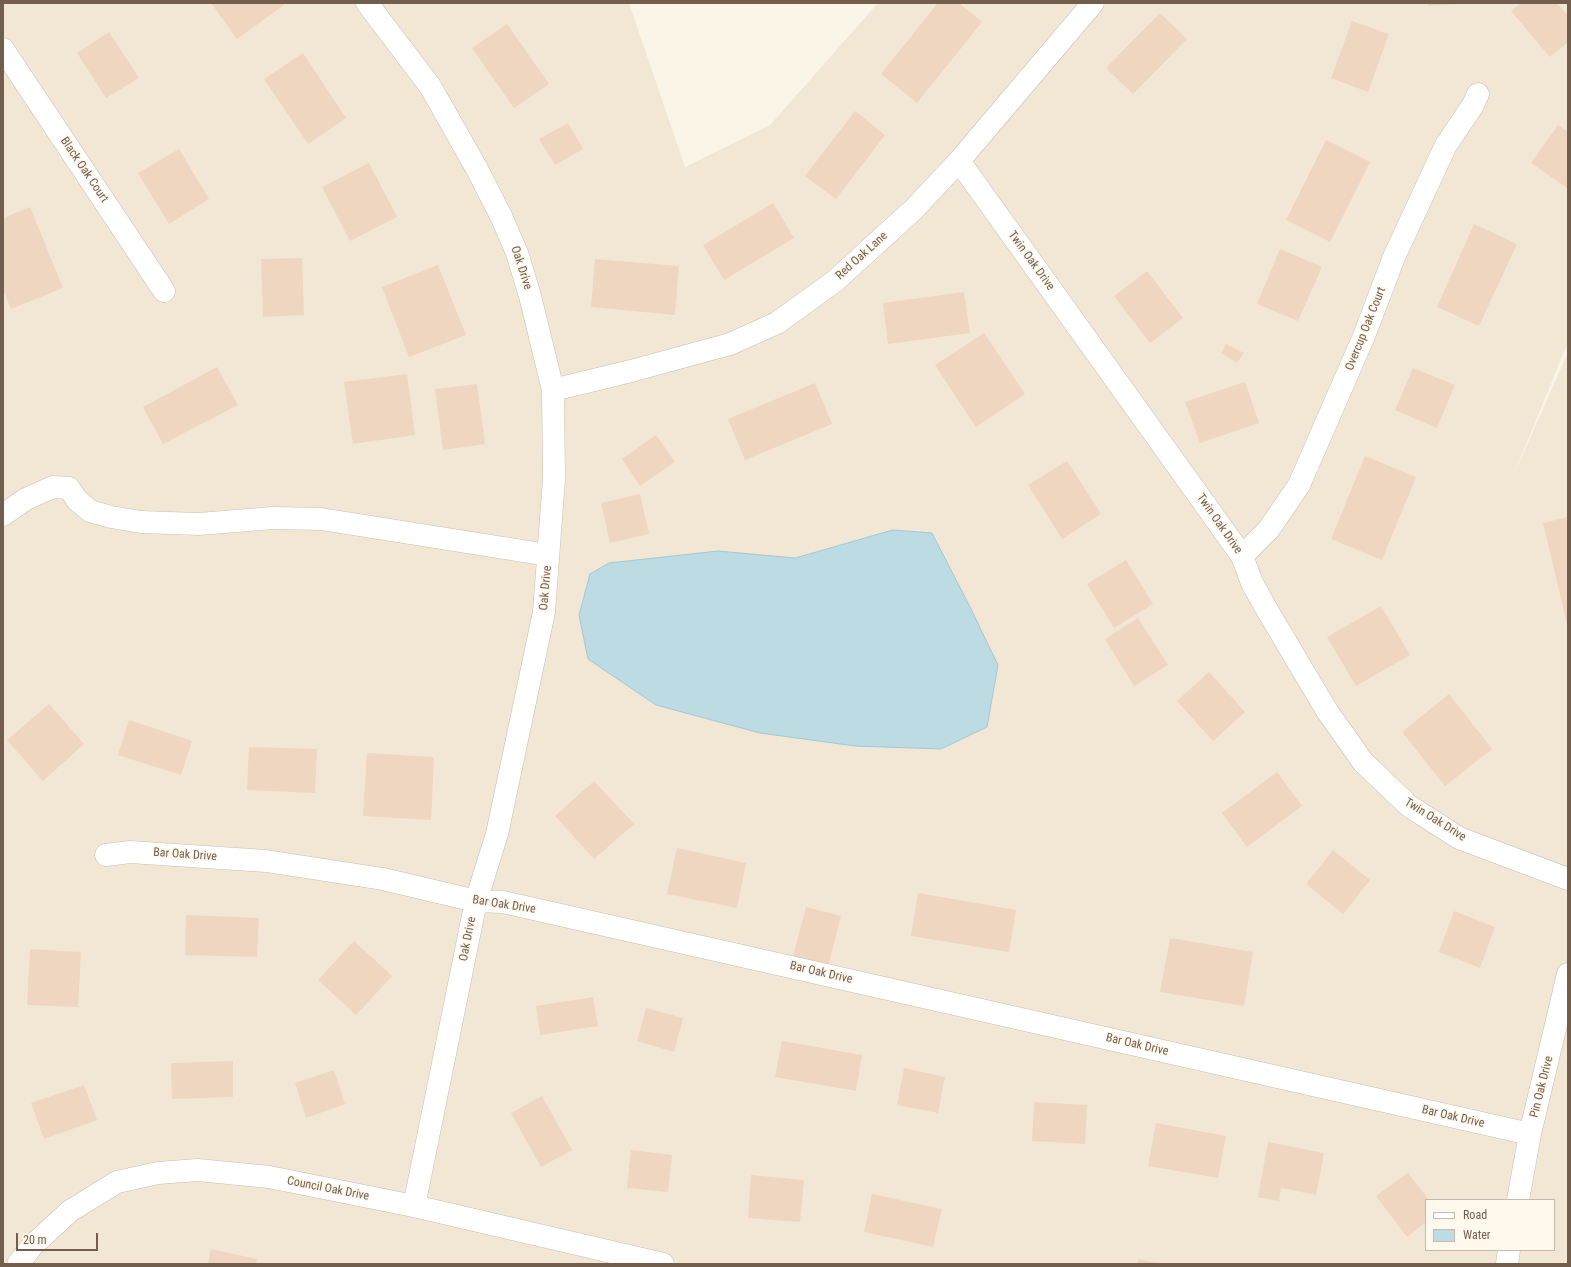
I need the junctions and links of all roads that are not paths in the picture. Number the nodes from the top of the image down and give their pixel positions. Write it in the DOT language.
graph roads {
  1 [pos="368,3"];
  2 [pos="1092,3"];
  3 [pos="3,49"];
  4 [pos="1478,94"];
  5 [pos="959,161"];
  6 [pos="164,292"];
  7 [pos="553,390"];
  8 [pos="3,515"];
  9 [pos="548,555"];
  10 [pos="1242,556"];
  11 [pos="106,855"];
  12 [pos="1568,879"];
  13 [pos="476,901"];
  14 [pos="1568,974"];
  15 [pos="1530,1134"];
  16 [pos="1518,1199"];
  17 [pos="414,1206"];
  18 [pos="1509,1251"];
  19 [pos="18,1264"];
  20 [pos="663,1264"];
  21 [pos="1507,1264"];
  1 -- 7 [label="street, Oak Drive"];
  2 -- 5 [label="street, Red Oak Lane"];
  3 -- 6 [label="street, Black Oak Court"];
  4 -- 10 [label="street, Overcup Oak Court"];
  5 -- 7 [label="street, Red Oak Lane"];
  5 -- 10 [label="street, Twin Oak Drive"];
  7 -- 9 [label="street, Oak Drive"];
  8 -- 9 [label="street"];
  9 -- 13 [label="street, Oak Drive"];
  10 -- 12 [label="street, Twin Oak Drive"];
  11 -- 13 [label="street, Bar Oak Drive"];
  13 -- 15 [label="street, Bar Oak Drive"];
  13 -- 17 [label="street, Oak Drive"];
  14 -- 15 [label="street, Pin Oak Drive"];
  15 -- 16 [label="street, Pin Oak Drive"];
  17 -- 19 [label="street, Council Oak Drive"];
  17 -- 20 [label="street, Council Oak Drive"];
  18 -- 21 [label="street"];
}
